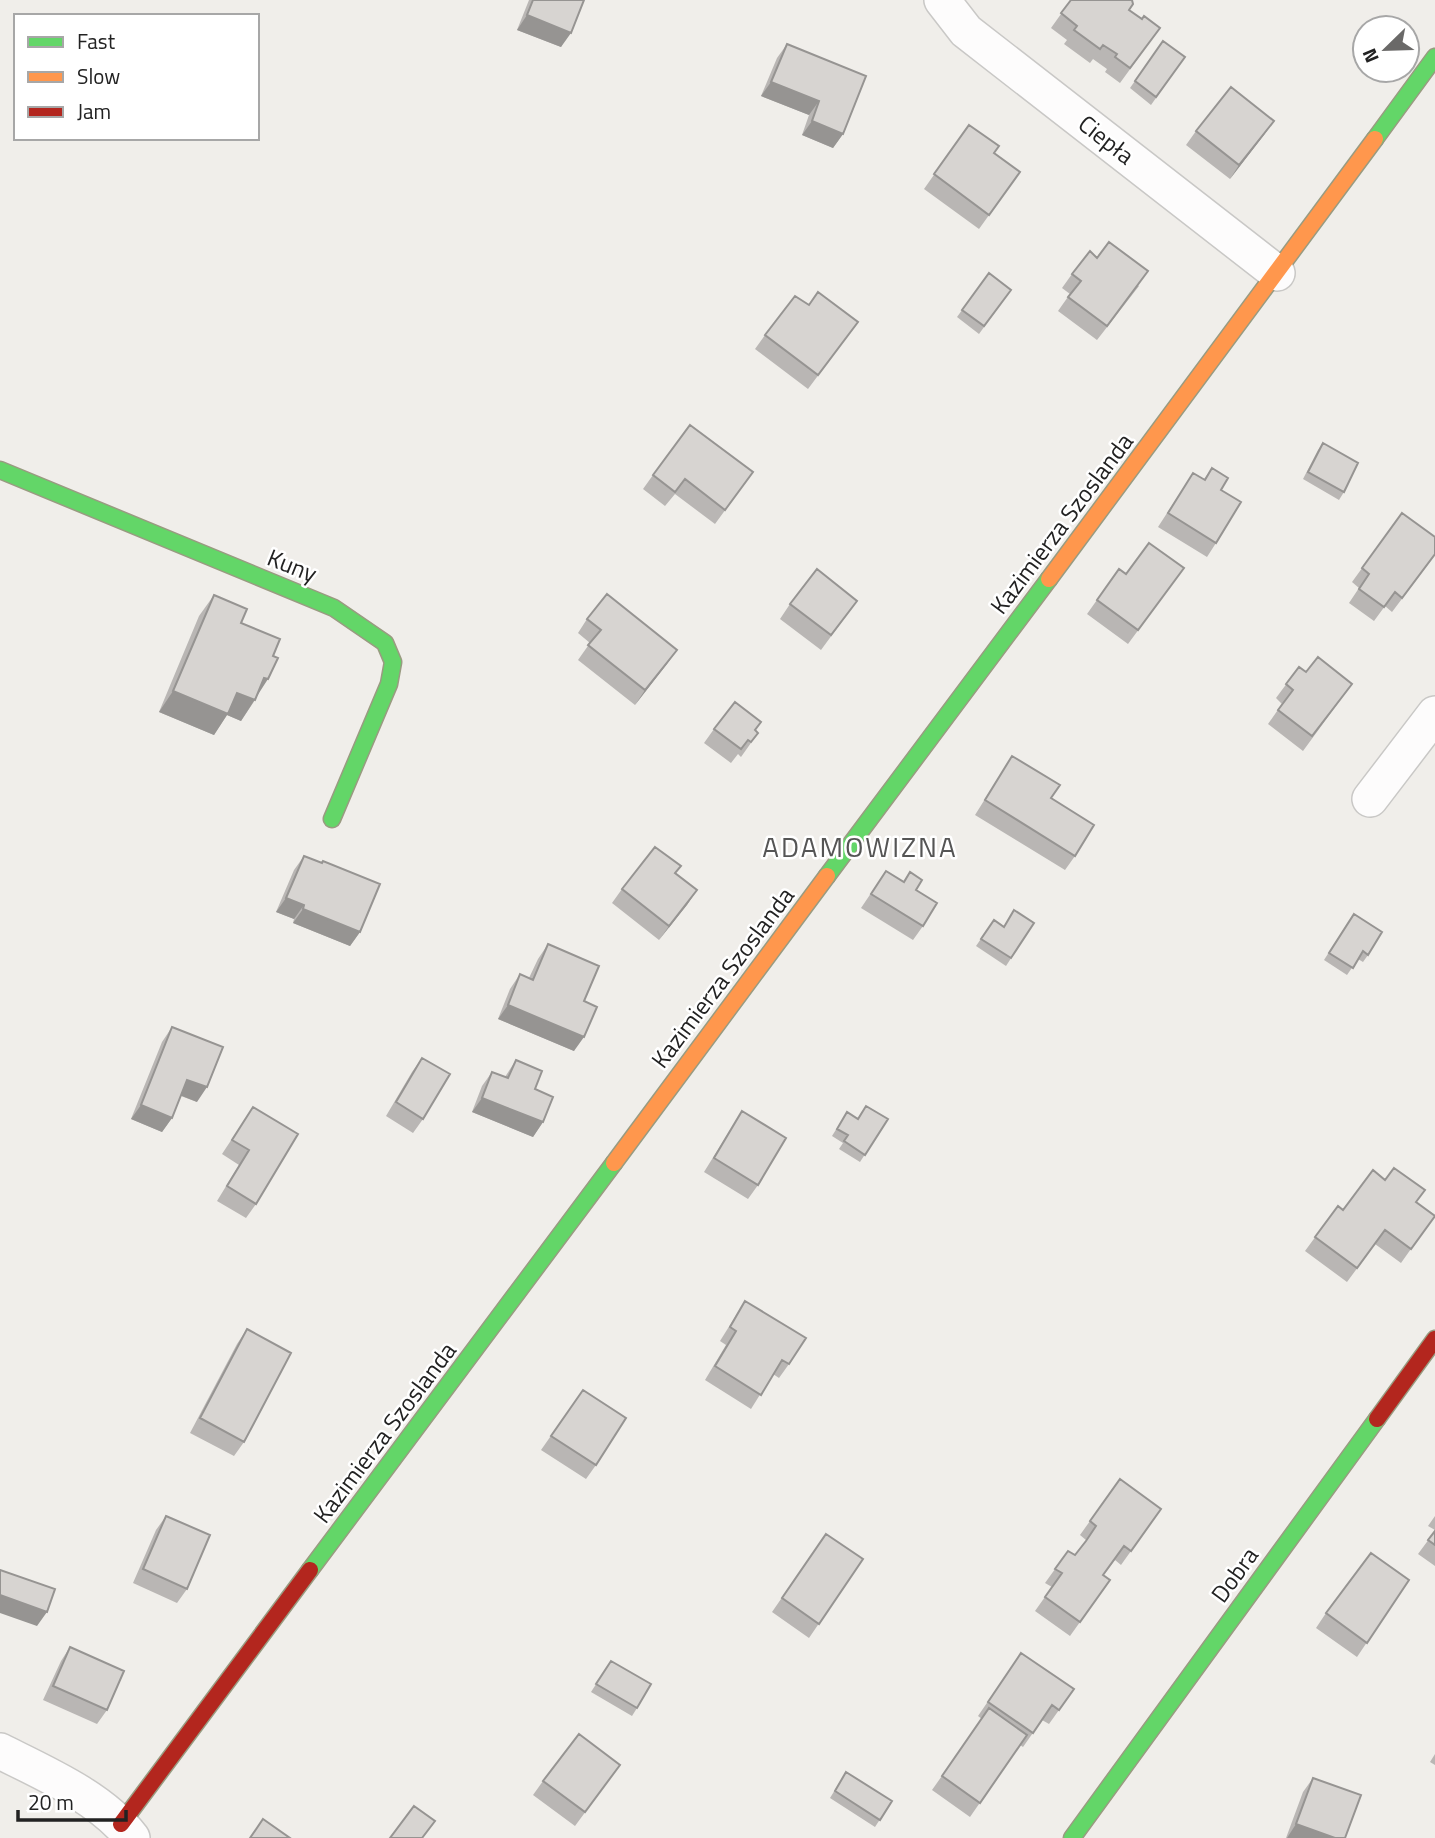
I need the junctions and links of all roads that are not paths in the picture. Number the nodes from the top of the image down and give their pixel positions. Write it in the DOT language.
graph roads {
  1 [pos="942,0"];
  2 [pos="1435,57"];
  3 [pos="1277,273"];
  4 [pos="0,470"];
  5 [pos="1435,714"];
  6 [pos="1370,799"];
  7 [pos="332,819"];
  8 [pos="1435,1339"];
  9 [pos="0,1751"];
  10 [pos="127,1831"];
  11 [pos="1072,1838"];
  1 -- 3 [label="street, Ciepła"];
  2 -- 3 [label="street, Kazimierza Szoslanda"];
  3 -- 10 [label="street, Kazimierza Szoslanda"];
  4 -- 7 [label="street, Kuny"];
  5 -- 6 [label="street"];
  8 -- 11 [label="street, Dobra"];
  9 -- 10 [label="street"];
}
